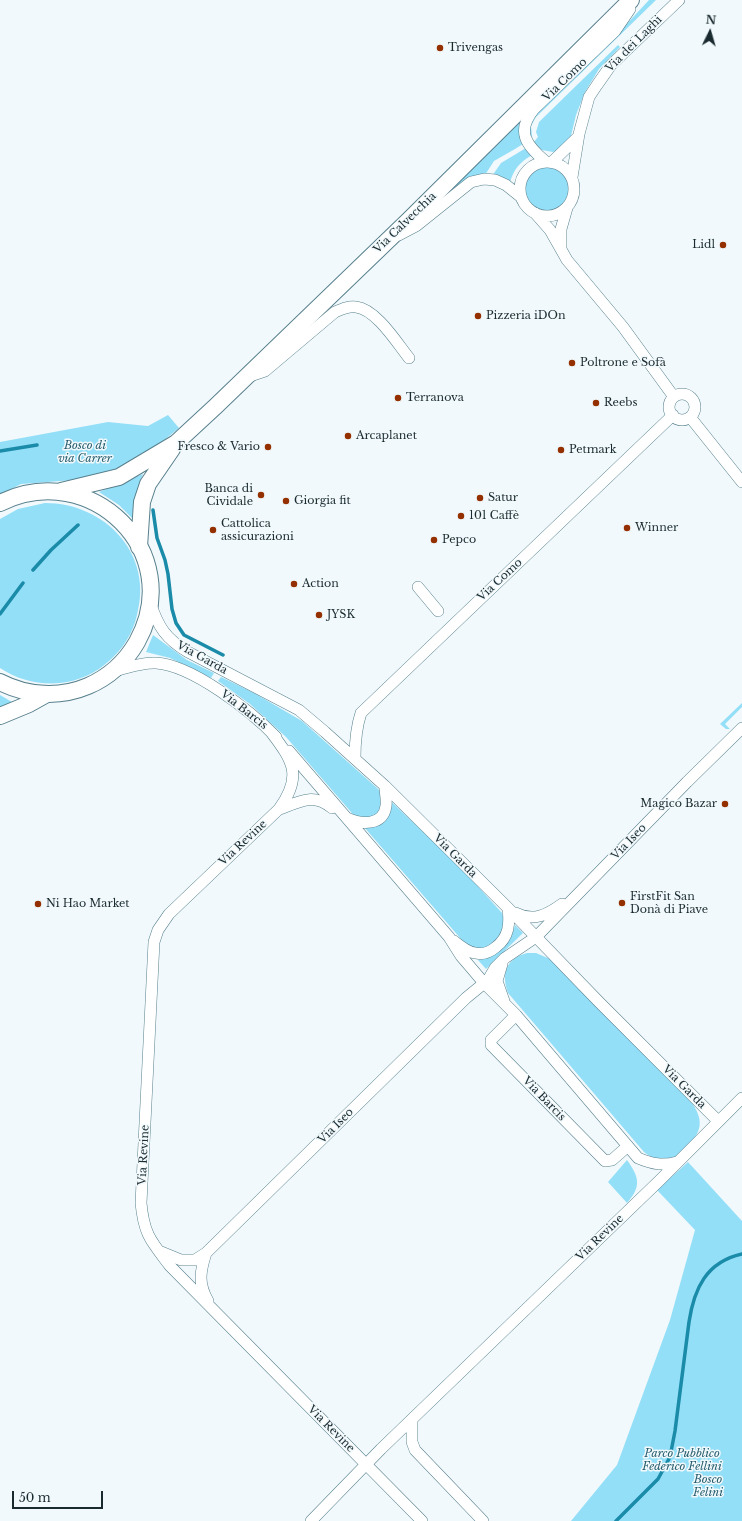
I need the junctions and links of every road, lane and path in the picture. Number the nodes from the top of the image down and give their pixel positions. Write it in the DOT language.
graph roads {
  1 [pos="631,0"];
  2 [pos="635,0"];
  3 [pos="679,0"];
  4 [pos="578,137"];
  5 [pos="549,162"];
  6 [pos="572,177"];
  7 [pos="521,197"];
  8 [pos="567,208"];
  9 [pos="535,213"];
  10 [pos="390,237"];
  11 [pos="561,250"];
  12 [pos="409,358"];
  13 [pos="246,377"];
  14 [pos="674,397"];
  15 [pos="673,415"];
  16 [pos="690,417"];
  17 [pos="176,443"];
  18 [pos="742,482"];
  19 [pos="61,491"];
  20 [pos="0,503"];
  21 [pos="139,547"];
  22 [pos="418,587"];
  23 [pos="150,600"];
  24 [pos="438,611"];
  25 [pos="111,672"];
  26 [pos="0,682"];
  27 [pos="47,694"];
  28 [pos="0,716"];
  29 [pos="742,728"];
  30 [pos="271,732"];
  31 [pos="355,758"];
  32 [pos="385,786"];
  33 [pos="279,809"];
  34 [pos="345,817"];
  35 [pos="584,888"];
  36 [pos="508,908"];
  37 [pos="448,937"];
  38 [pos="536,937"];
  39 [pos="551,952"];
  40 [pos="508,956"];
  41 [pos="484,984"];
  42 [pos="506,1005"];
  43 [pos="516,1015"];
  44 [pos="742,1098"];
  45 [pos="718,1121"];
  46 [pos="628,1146"];
  47 [pos="677,1162"];
  48 [pos="159,1251"];
  49 [pos="206,1253"];
  50 [pos="211,1306"];
  51 [pos="412,1420"];
  52 [pos="366,1465"];
  53 [pos="311,1521"];
  54 [pos="422,1521"];
  55 [pos="483,1521"];
  1 -- 10 [label="main road, Via Calvecchia"];
  2 -- 5 [label="street, Via Como"];
  3 -- 4 [label="street, Via dei Laghi"];
  4 -- 5 [label="street"];
  4 -- 6 [label="street, Via dei Laghi"];
  5 -- 6 [label="street, Via Como"];
  5 -- 7 [label="street"];
  6 -- 8 [label="street"];
  7 -- 9 [label="street"];
  7 -- 10 [label="street"];
  8 -- 9 [label="street"];
  8 -- 11 [label="street"];
  9 -- 11 [label="street"];
  10 -- 13 [label="main road, Via Calvecchia"];
  11 -- 14 [label="street"];
  12 -- 13 [label="street"];
  13 -- 17 [label="main road, Via Calvecchia"];
  14 -- 15 [label="street"];
  14 -- 16 [label="street"];
  15 -- 16 [label="street"];
  15 -- 31 [label="street, Via Como"];
  16 -- 18 [label="street"];
  17 -- 19 [label="main road, Via Calvecchia"];
  17 -- 21 [label="main road, Via Calvecchia"];
  19 -- 20 [label="main road"];
  19 -- 21 [label="main road"];
  21 -- 23 [label="main road"];
  22 -- 24 [label="street"];
  23 -- 25 [label="main road"];
  23 -- 31 [label="street, Via Garda"];
  25 -- 27 [label="main road"];
  25 -- 30 [label="street, Via Barcis"];
  26 -- 27 [label="main road"];
  27 -- 28 [label="main road"];
  29 -- 35 [label="street, Via Iseo"];
  30 -- 33 [label="street, Via Revine"];
  30 -- 34 [label="street, Via Barcis"];
  31 -- 32 [label="street, Via Garda"];
  32 -- 34 [label="street"];
  32 -- 36 [label="street, Via Garda"];
  33 -- 34 [label="street, Via Revine"];
  33 -- 48 [label="street, Via Revine"];
  34 -- 37 [label="street, Via Barcis"];
  35 -- 36 [label="street, Via Iseo"];
  35 -- 38 [label="street, Via Iseo"];
  36 -- 37 [label="street, Via Barcis"];
  36 -- 38 [label="street, Via Garda"];
  37 -- 41 [label="street, Via Barcis"];
  38 -- 39 [label="street, Via Garda"];
  38 -- 40 [label="street, Via Iseo"];
  39 -- 40 [label="street"];
  39 -- 45 [label="street, Via Garda"];
  40 -- 41 [label="street, Via Iseo"];
  40 -- 42 [label="street"];
  41 -- 42 [label="street, Via Barcis"];
  41 -- 49 [label="street, Via Iseo"];
  42 -- 43 [label="street, Via Barcis"];
  43 -- 46 [label="street, Via Barcis"];
  43 -- 46 [label="street, Via Barcis"];
  44 -- 45 [label="street"];
  45 -- 47 [label="street, Via Revine"];
  46 -- 47 [label="street, Via Barcis"];
  47 -- 51 [label="street, Via Revine"];
  48 -- 49 [label="street"];
  48 -- 50 [label="street, Via Revine"];
  49 -- 50 [label="street, Via Iseo"];
  50 -- 52 [label="street, Via Revine"];
  51 -- 52 [label="street, Via Revine"];
  51 -- 55 [label="street"];
  52 -- 53 [label="street, Via Revine"];
  52 -- 54 [label="street, Via Revine"];
}
